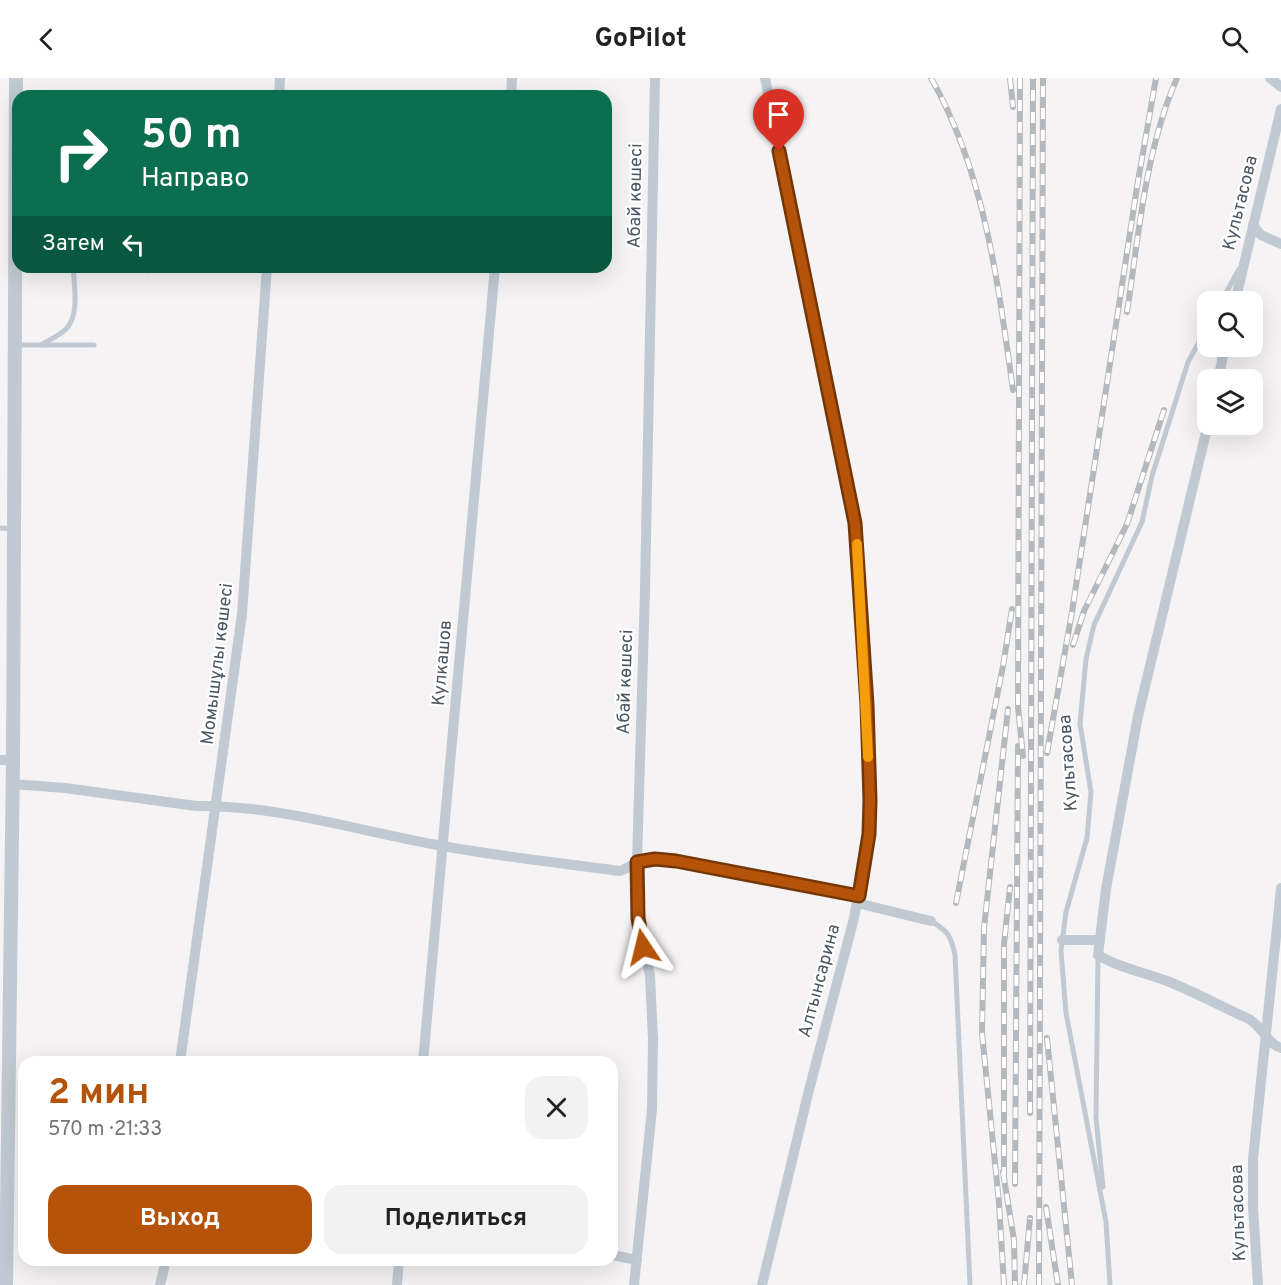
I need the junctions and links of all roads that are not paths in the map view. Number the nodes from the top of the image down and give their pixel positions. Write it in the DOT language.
graph roads {
  1 [pos="655,78"];
  2 [pos="765,78"];
  3 [pos="1270,78"];
  4 [pos="1281,87"];
  5 [pos="1281,109"];
  6 [pos="1253,225"];
  7 [pos="1281,244"];
  8 [pos="1245,260"];
  9 [pos="15,273"];
  10 [pos="73,273"];
  11 [pos="267,273"];
  12 [pos="494,273"];
  13 [pos="1227,291"];
  14 [pos="1238,291"];
  15 [pos="14,345"];
  16 [pos="40,345"];
  17 [pos="94,345"];
  18 [pos="1197,346"];
  19 [pos="1205,435"];
  20 [pos="7,529"];
  21 [pos="6,760"];
  22 [pos="12,784"];
  23 [pos="217,805"];
  24 [pos="443,846"];
  25 [pos="637,862"];
  26 [pos="1281,888"];
  27 [pos="5,890"];
  28 [pos="858,899"];
  29 [pos="931,921"];
  30 [pos="1062,940"];
  31 [pos="1100,940"];
  32 [pos="1098,955"];
  33 [pos="1267,1036"];
  34 [pos="1281,1048"];
  35 [pos="181,1056"];
  36 [pos="424,1056"];
  37 [pos="1106,1222"];
  38 [pos="3,1255"];
  39 [pos="618,1256"];
  40 [pos="637,1260"];
  41 [pos="165,1266"];
  42 [pos="399,1266"];
  43 [pos="6,1285"];
  44 [pos="160,1285"];
  45 [pos="397,1285"];
  46 [pos="634,1285"];
  47 [pos="762,1285"];
  48 [pos="970,1285"];
  49 [pos="1110,1285"];
  50 [pos="1258,1285"];
  1 -- 25 [label="street, Абай көшесі"];
  2 -- 28 [label="street, Алтынсарина"];
  3 -- 4 [label="street"];
  5 -- 6 [label="street, Культасова"];
  6 -- 7 [label="street"];
  6 -- 8 [label="street, Культасова"];
  8 -- 13 [label="lane, Культасова"];
  8 -- 14 [label="street"];
  9 -- 15 [label="street"];
  10 -- 16 [label="lane"];
  11 -- 23 [label="street, Момышұлы көшесі"];
  12 -- 24 [label="street, Кулкашов"];
  15 -- 16 [label="lane"];
  15 -- 20 [label="street"];
  16 -- 17 [label="lane"];
  18 -- 30 [label="lane, Культасова"];
  19 -- 31 [label="street"];
  20 -- 21 [label="street"];
  21 -- 22 [label="street"];
  22 -- 23 [label="street"];
  22 -- 27 [label="street"];
  23 -- 24 [label="street"];
  23 -- 35 [label="street, Момышұлы көшесі"];
  24 -- 25 [label="street"];
  24 -- 36 [label="street, Кулкашов"];
  25 -- 28 [label="street"];
  25 -- 40 [label="street, Абай көшесі"];
  26 -- 33 [label="street, Культасова"];
  27 -- 38 [label="street"];
  28 -- 29 [label="street"];
  28 -- 47 [label="street, Алтынсарина"];
  29 -- 48 [label="lane"];
  30 -- 31 [label="street"];
  30 -- 37 [label="lane, Культасова"];
  31 -- 32 [label="street"];
  32 -- 33 [label="street"];
  32 -- 37 [label="lane"];
  33 -- 34 [label="street"];
  33 -- 50 [label="street, Культасова"];
  37 -- 49 [label="lane, Культасова"];
  38 -- 43 [label="street"];
  39 -- 40 [label="street"];
  40 -- 46 [label="street, Абай көшесі"];
  41 -- 44 [label="street"];
  42 -- 45 [label="street"];
}
